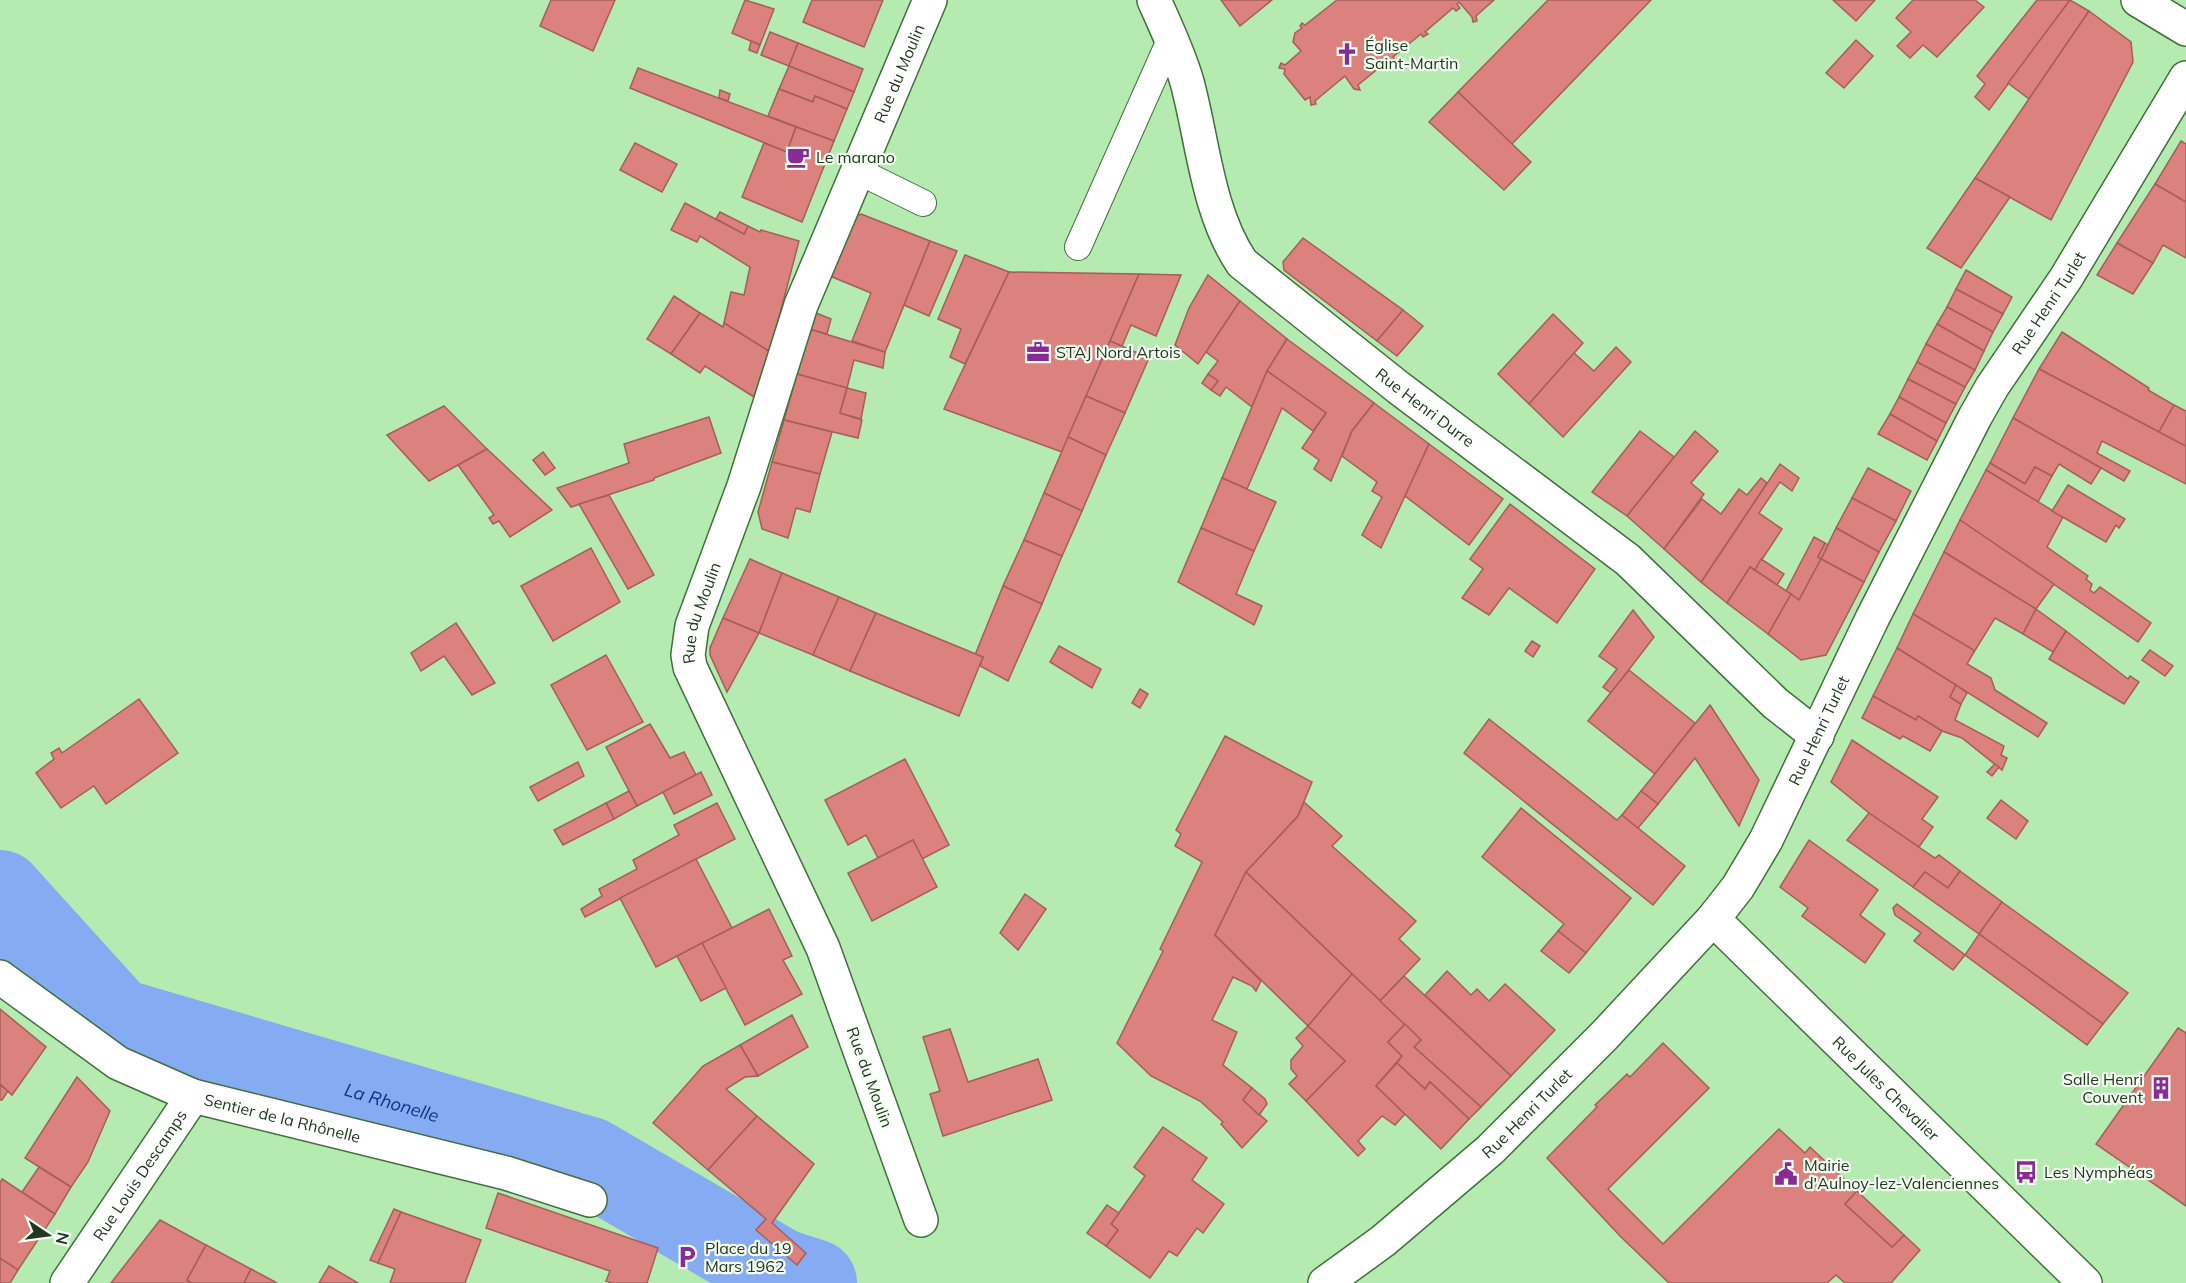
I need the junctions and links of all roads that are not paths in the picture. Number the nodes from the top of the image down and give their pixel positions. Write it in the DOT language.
graph roads {
  1 [pos="930,0"];
  2 [pos="1154,0"];
  3 [pos="2138,0"];
  4 [pos="2186,29"];
  5 [pos="1171,38"];
  6 [pos="2186,78"];
  7 [pos="858,171"];
  8 [pos="923,203"];
  9 [pos="1078,247"];
  10 [pos="1817,736"];
  11 [pos="1713,919"];
  12 [pos="0,977"];
  13 [pos="193,1096"];
  14 [pos="590,1200"];
  15 [pos="921,1220"];
  16 [pos="67,1283"];
  17 [pos="1325,1283"];
  18 [pos="2085,1283"];
  1 -- 7 [label="street, Rue du Moulin"];
  2 -- 5 [label="street, Rue Henri Durre"];
  3 -- 4 [label="street"];
  5 -- 9 [label="lane"];
  5 -- 10 [label="street, Rue Henri Durre"];
  6 -- 10 [label="street, Rue Henri Turlet"];
  7 -- 8 [label="lane"];
  7 -- 15 [label="street, Rue du Moulin"];
  10 -- 11 [label="street, Rue Henri Turlet"];
  11 -- 17 [label="street, Rue Henri Turlet"];
  11 -- 18 [label="street, Rue Jules Chevalier"];
  12 -- 13 [label="street, Sentier de la Rhônelle"];
  13 -- 14 [label="street, Sentier de la Rhônelle"];
  13 -- 16 [label="street, Rue Louis Descamps"];
}
